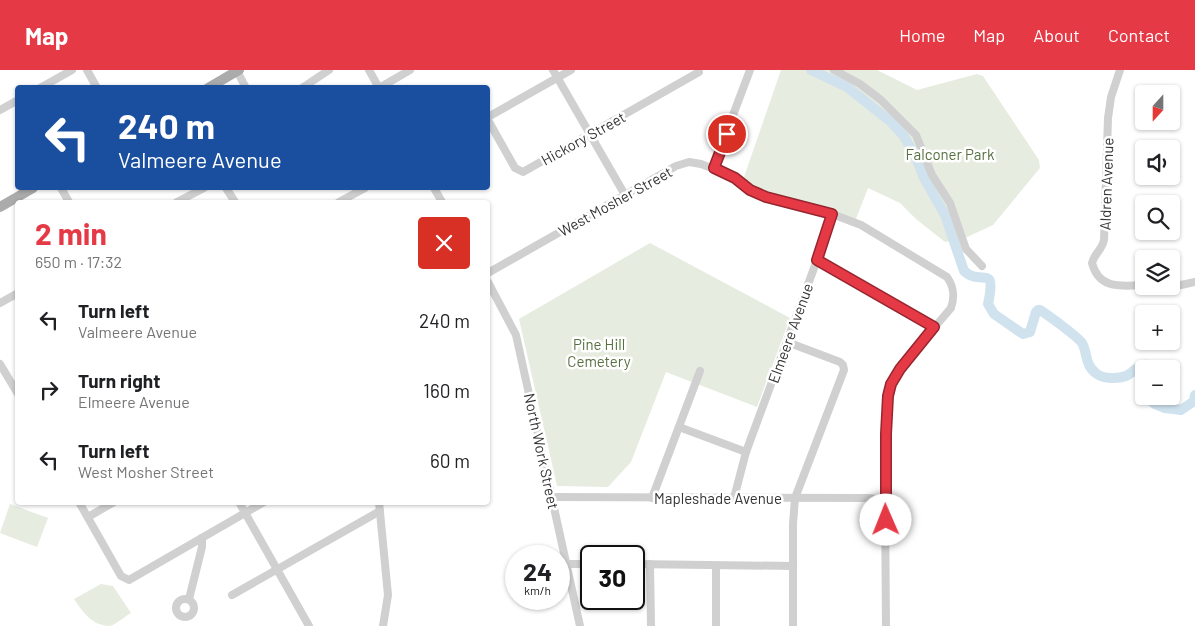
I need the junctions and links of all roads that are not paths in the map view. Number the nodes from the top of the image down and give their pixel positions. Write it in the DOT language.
graph roads {
  1 [pos="72,70"];
  2 [pos="87,70"];
  3 [pos="238,70"];
  4 [pos="330,70"];
  5 [pos="369,70"];
  6 [pos="410,70"];
  7 [pos="553,70"];
  8 [pos="571,70"];
  9 [pos="750,70"];
  10 [pos="834,70"];
  11 [pos="1120,70"];
  12 [pos="699,72"];
  13 [pos="557,78"];
  14 [pos="45,85"];
  15 [pos="95,85"];
  16 [pos="213,85"];
  17 [pos="245,85"];
  18 [pos="307,85"];
  19 [pos="377,85"];
  20 [pos="384,85"];
  21 [pos="15,102"];
  22 [pos="0,110"];
  23 [pos="490,118"];
  24 [pos="490,123"];
  25 [pos="590,134"];
  26 [pos="714,168"];
  27 [pos="28,190"];
  28 [pos="200,190"];
  29 [pos="361,190"];
  30 [pos="625,195"];
  31 [pos="181,200"];
  32 [pos="343,200"];
  33 [pos="0,206"];
  34 [pos="832,214"];
  35 [pos="817,260"];
  36 [pos="982,266"];
  37 [pos="490,272"];
  38 [pos="1195,282"];
  39 [pos="1135,285"];
  40 [pos="1180,286"];
  41 [pos="490,290"];
  42 [pos="15,295"];
  43 [pos="0,303"];
  44 [pos="934,327"];
  45 [pos="787,342"];
  46 [pos="0,364"];
  47 [pos="700,371"];
  48 [pos="15,387"];
  49 [pos="679,427"];
  50 [pos="746,452"];
  51 [pos="551,497"];
  52 [pos="652,498"];
  53 [pos="734,498"];
  54 [pos="795,498"];
  55 [pos="885,500"];
  56 [pos="81,505"];
  57 [pos="109,505"];
  58 [pos="240,505"];
  59 [pos="259,505"];
  60 [pos="379,507"];
  61 [pos="245,514"];
  62 [pos="88,517"];
  63 [pos="202,538"];
  64 [pos="562,545"];
  65 [pos="645,564"];
  66 [pos="650,564"];
  67 [pos="716,566"];
  68 [pos="793,566"];
  69 [pos="277,570"];
  70 [pos="570,582"];
  71 [pos="232,596"];
  72 [pos="189,599"];
  73 [pos="309,626"];
  74 [pos="383,626"];
  75 [pos="580,626"];
  76 [pos="651,626"];
  77 [pos="716,626"];
  78 [pos="793,626"];
  79 [pos="886,626"];
  1 -- 14 [label="street"];
  2 -- 15 [label="street"];
  3 -- 16 [label="main road"];
  3 -- 17 [label="street"];
  4 -- 18 [label="street"];
  5 -- 19 [label="street"];
  6 -- 20 [label="street"];
  7 -- 13 [label="street"];
  8 -- 13 [label="street"];
  9 -- 26 [label="street"];
  10 -- 36 [label="street"];
  11 -- 39 [label="street, Aldren Avenue"];
  12 -- 25 [label="street, Hickory Street"];
  13 -- 23 [label="street"];
  13 -- 25 [label="street"];
  21 -- 22 [label="street"];
  24 -- 25 [label="street, Hickory Street"];
  25 -- 30 [label="street"];
  26 -- 30 [label="street, West Mosher Street"];
  26 -- 34 [label="street, West Mosher Street"];
  27 -- 33 [label="main road"];
  28 -- 31 [label="street"];
  29 -- 32 [label="street"];
  30 -- 37 [label="street, West Mosher Street"];
  34 -- 35 [label="street, Elmeere Avenue"];
  34 -- 44 [label="street, West Mosher Street"];
  35 -- 44 [label="street"];
  35 -- 45 [label="street, Elmeere Avenue"];
  38 -- 40 [label="street"];
  41 -- 51 [label="street, North Work Street"];
  42 -- 43 [label="street"];
  44 -- 55 [label="street"];
  45 -- 50 [label="street, Elmeere Avenue"];
  45 -- 54 [label="street"];
  46 -- 48 [label="street"];
  47 -- 49 [label="street"];
  49 -- 50 [label="street"];
  49 -- 52 [label="street"];
  50 -- 53 [label="street, Elmeere Avenue"];
  51 -- 52 [label="street, Mapleshade Avenue"];
  51 -- 64 [label="street, North Work Street"];
  52 -- 53 [label="street, Mapleshade Avenue"];
  53 -- 54 [label="street, Mapleshade Avenue"];
  54 -- 55 [label="street, Mapleshade Avenue"];
  54 -- 68 [label="street"];
  55 -- 79 [label="street"];
  56 -- 62 [label="street"];
  57 -- 62 [label="street"];
  58 -- 61 [label="street"];
  59 -- 61 [label="street"];
  60 -- 69 [label="street"];
  60 -- 74 [label="street"];
  61 -- 63 [label="street"];
  61 -- 69 [label="street"];
  62 -- 63 [label="street"];
  63 -- 72 [label="street"];
  65 -- 66 [label="street"];
  66 -- 67 [label="street"];
  66 -- 76 [label="street"];
  67 -- 68 [label="street"];
  67 -- 77 [label="street"];
  68 -- 78 [label="street"];
  69 -- 71 [label="street"];
  69 -- 73 [label="street"];
  70 -- 75 [label="street, North Work Street"];
}
